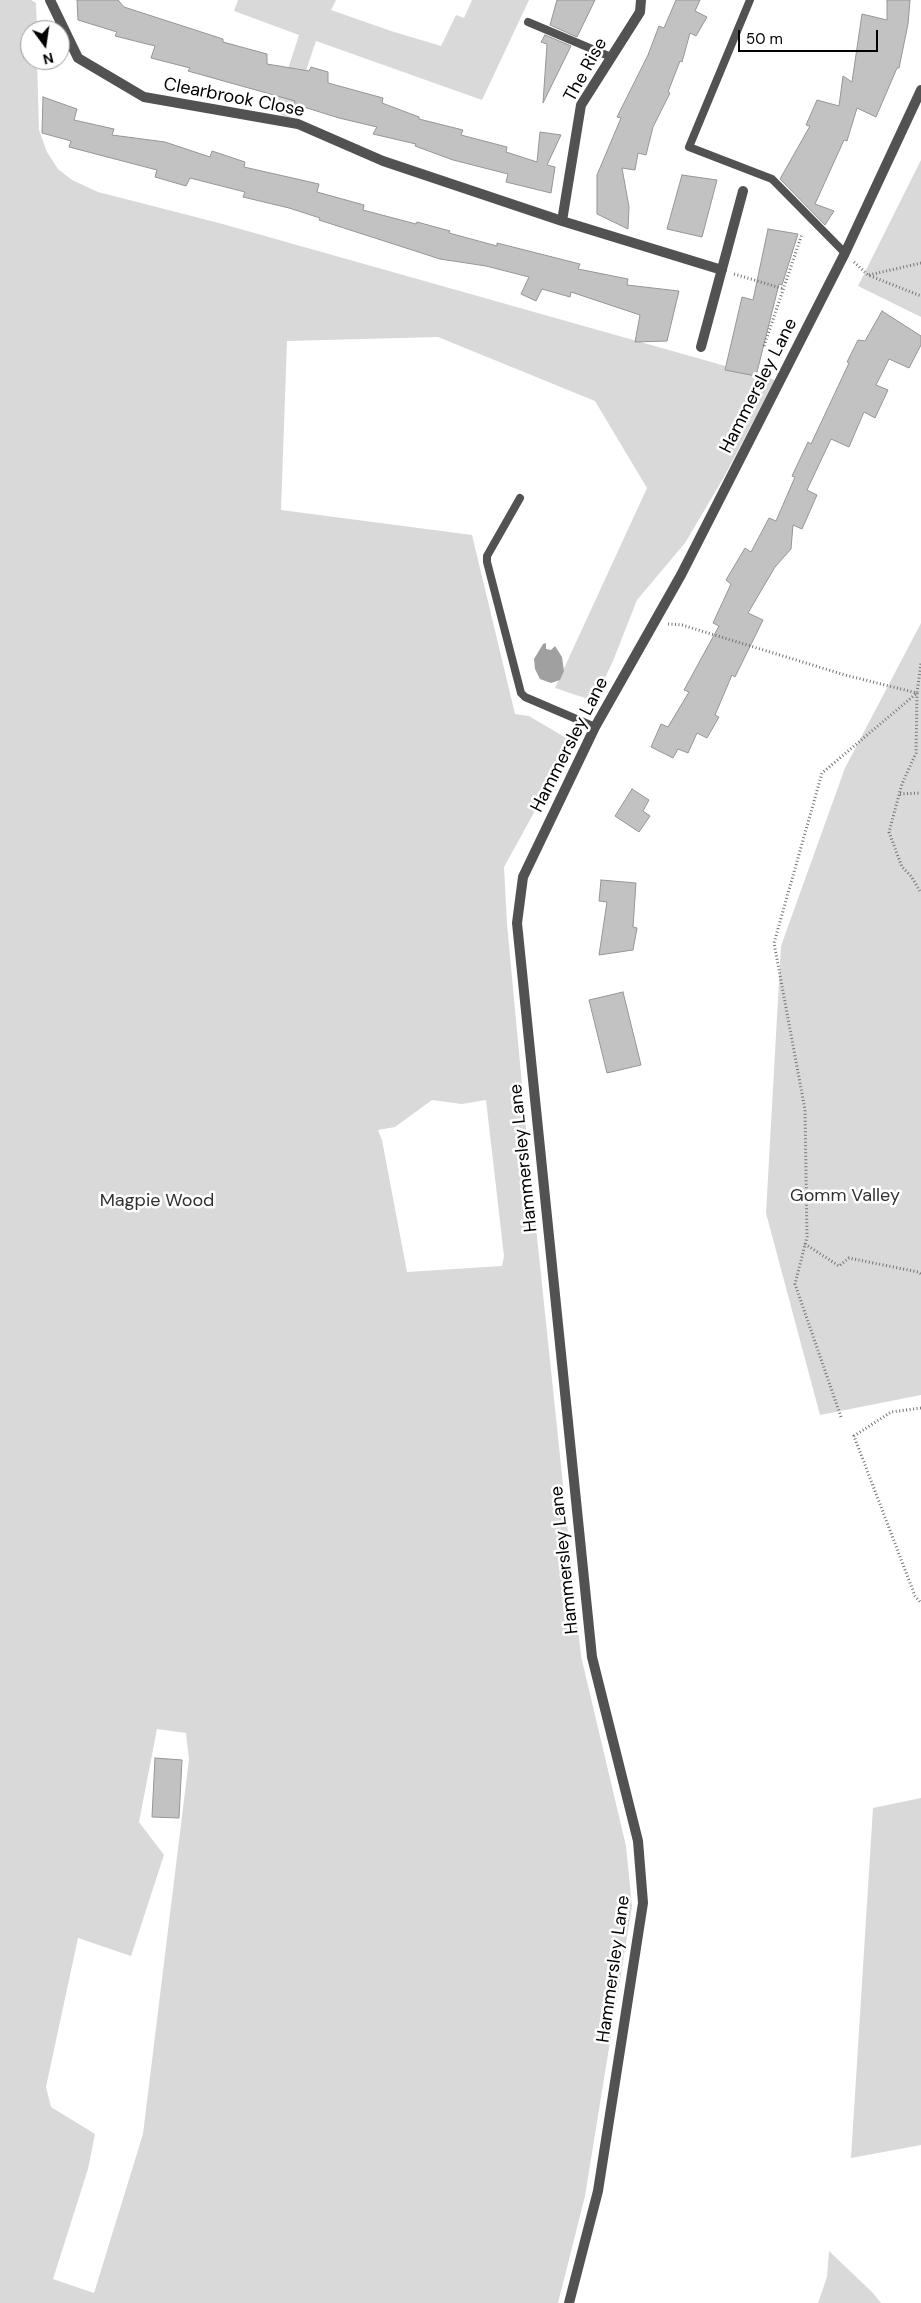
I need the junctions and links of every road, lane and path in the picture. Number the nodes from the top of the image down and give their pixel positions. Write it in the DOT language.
graph roads {
  1 [pos="50,0"];
  2 [pos="640,0"];
  3 [pos="750,0"];
  4 [pos="528,22"];
  5 [pos="611,57"];
  6 [pos="921,90"];
  7 [pos="743,191"];
  8 [pos="562,221"];
  9 [pos="802,234"];
  10 [pos="845,253"];
  11 [pos="921,263"];
  12 [pos="722,270"];
  13 [pos="868,275"];
  14 [pos="784,289"];
  15 [pos="921,296"];
  16 [pos="764,346"];
  17 [pos="700,347"];
  18 [pos="520,498"];
  19 [pos="654,623"];
  20 [pos="921,663"];
  21 [pos="917,693"];
  22 [pos="595,727"];
  23 [pos="921,793"];
  24 [pos="900,794"];
  25 [pos="921,892"];
  26 [pos="805,1244"];
  27 [pos="921,1274"];
  28 [pos="921,1408"];
  29 [pos="841,1416"];
  30 [pos="921,1603"];
  31 [pos="569,2303"];
  1 -- 8 [label="street, Clearbrook Close"];
  2 -- 5 [label="street, The Rise"];
  3 -- 10 [label="lane"];
  4 -- 5 [label="lane"];
  5 -- 8 [label="street, The Rise"];
  6 -- 10 [label="street, Hammersley Lane"];
  7 -- 12 [label="street"];
  8 -- 12 [label="street, Clearbrook Close"];
  9 -- 14 [label="path"];
  10 -- 13 [label="path"];
  10 -- 19 [label="street, Hammersley Lane"];
  11 -- 13 [label="path"];
  12 -- 14 [label="path"];
  12 -- 17 [label="street"];
  13 -- 15 [label="path"];
  14 -- 16 [label="path"];
  18 -- 22 [label="lane"];
  19 -- 21 [label="path"];
  19 -- 22 [label="street, Hammersley Lane"];
  20 -- 21 [label="path"];
  21 -- 24 [label="path"];
  21 -- 26 [label="path"];
  22 -- 31 [label="street, Hammersley Lane"];
  23 -- 24 [label="path"];
  24 -- 25 [label="path"];
  26 -- 27 [label="path"];
  26 -- 29 [label="path"];
  28 -- 30 [label="path"];
}
